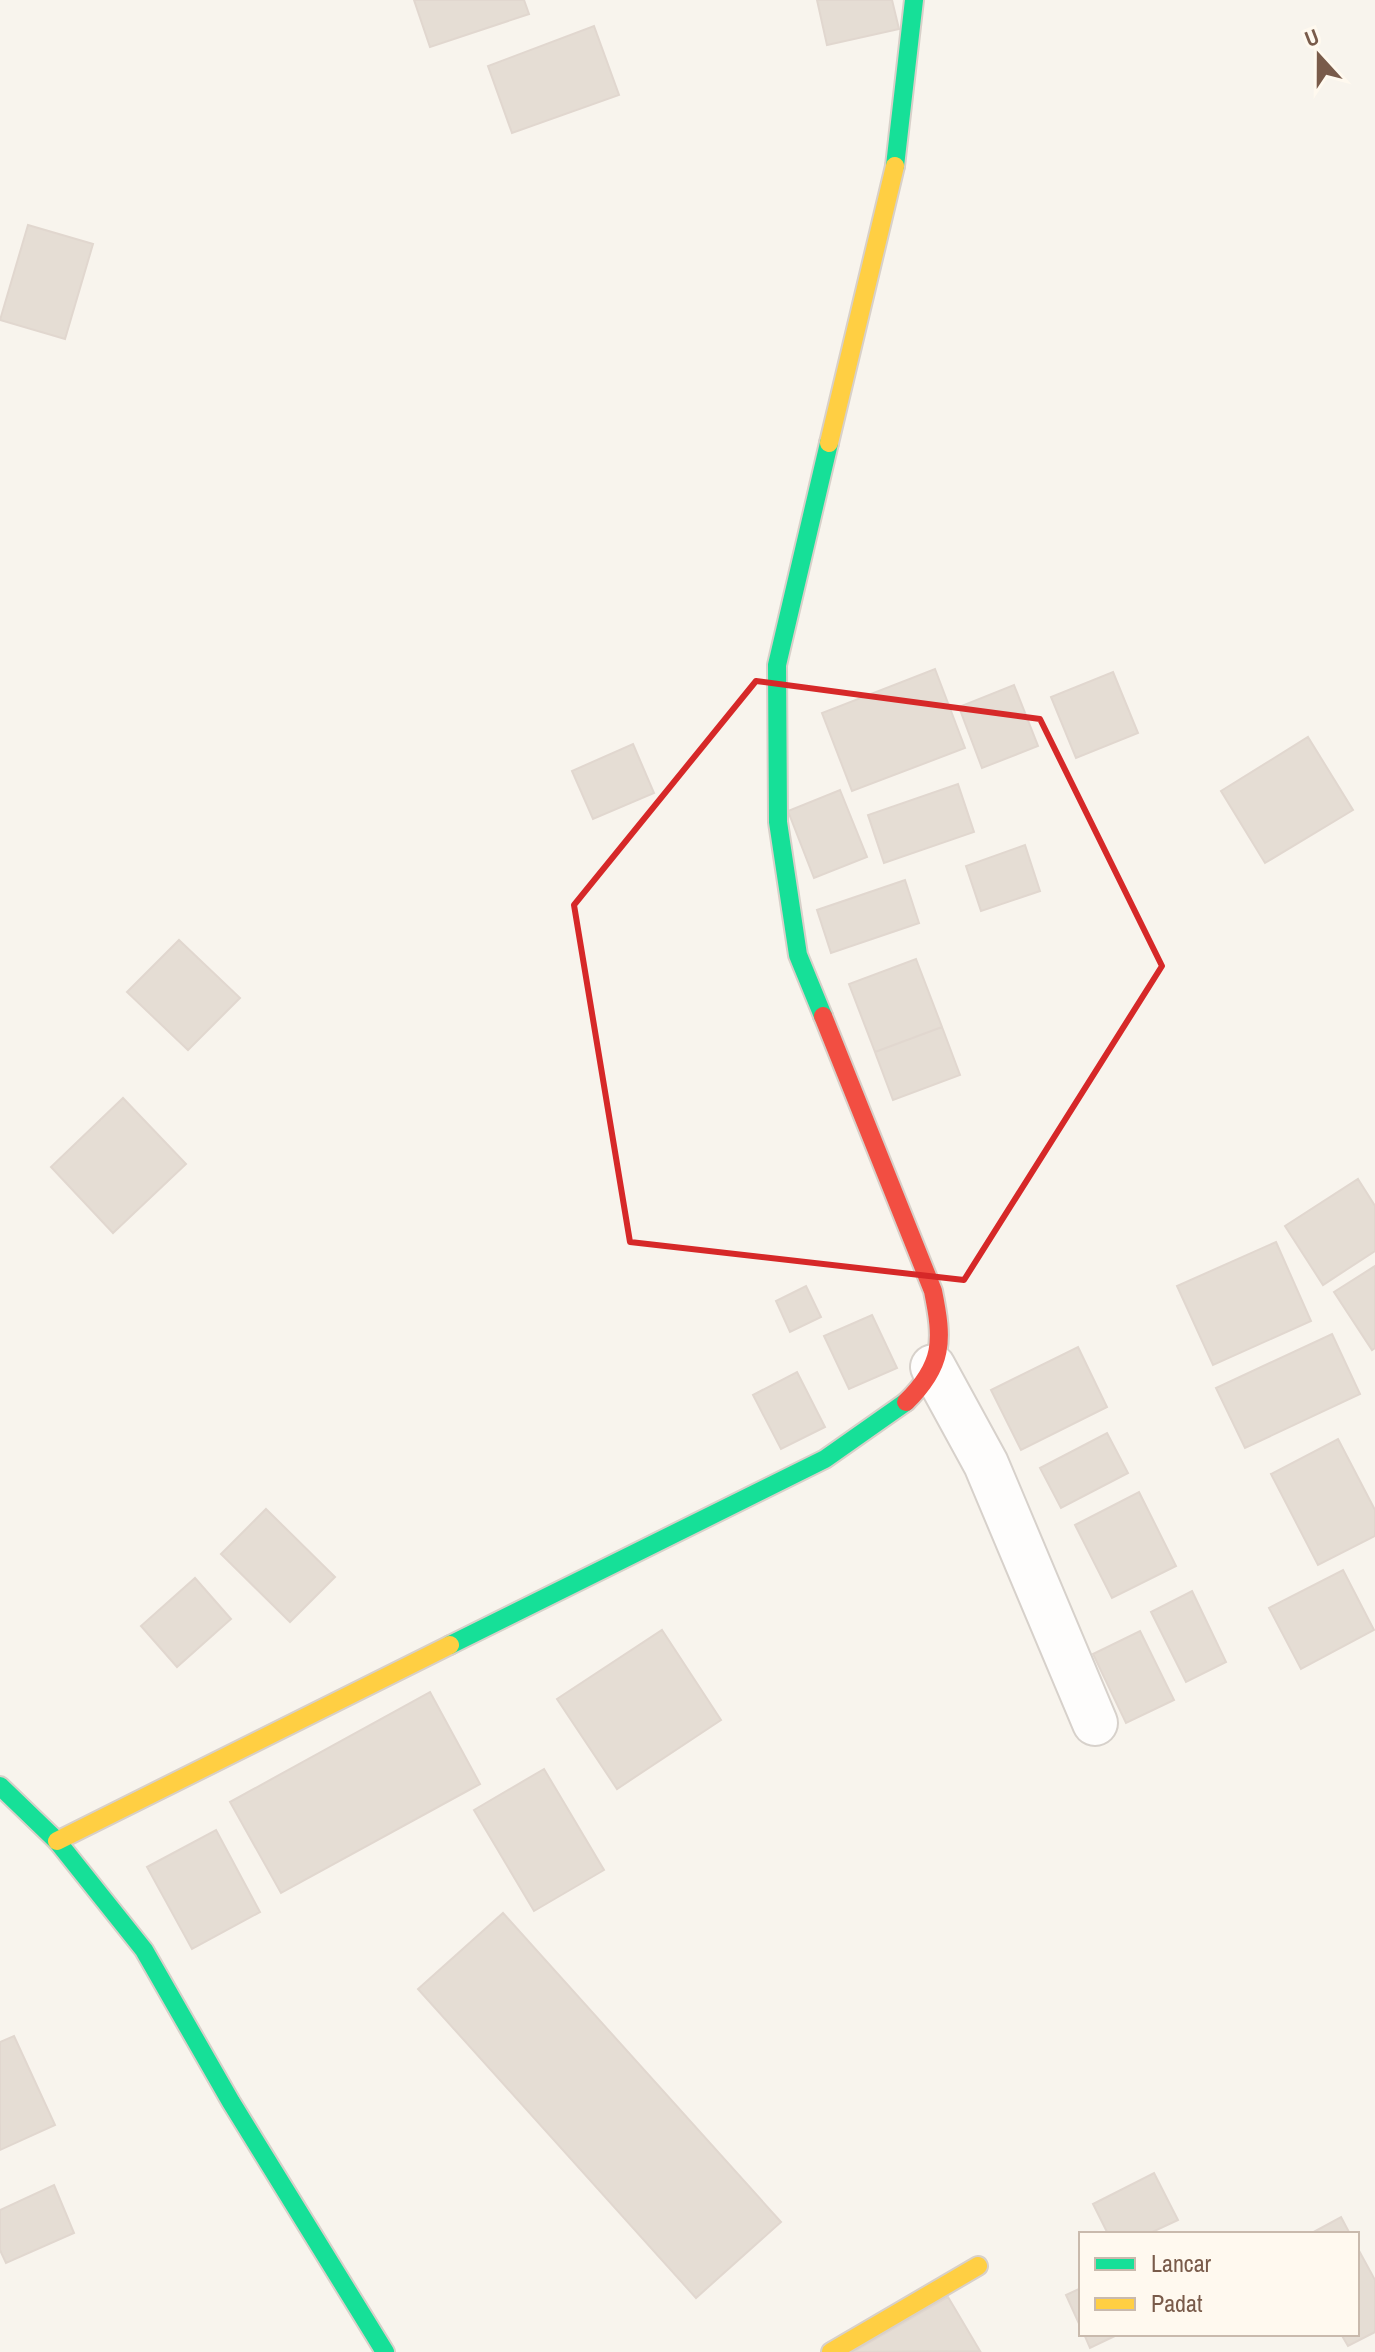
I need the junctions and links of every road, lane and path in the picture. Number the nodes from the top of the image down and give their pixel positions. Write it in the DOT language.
graph roads {
  1 [pos="914,0"];
  2 [pos="933,1367"];
  3 [pos="1095,1723"];
  4 [pos="0,1786"];
  5 [pos="57,1841"];
  6 [pos="978,2266"];
  7 [pos="385,2352"];
  8 [pos="831,2352"];
  1 -- 2 [label="street"];
  2 -- 3 [label="street"];
  2 -- 5 [label="street"];
  4 -- 5 [label="street"];
  5 -- 7 [label="street"];
  6 -- 8 [label="street"];
}
